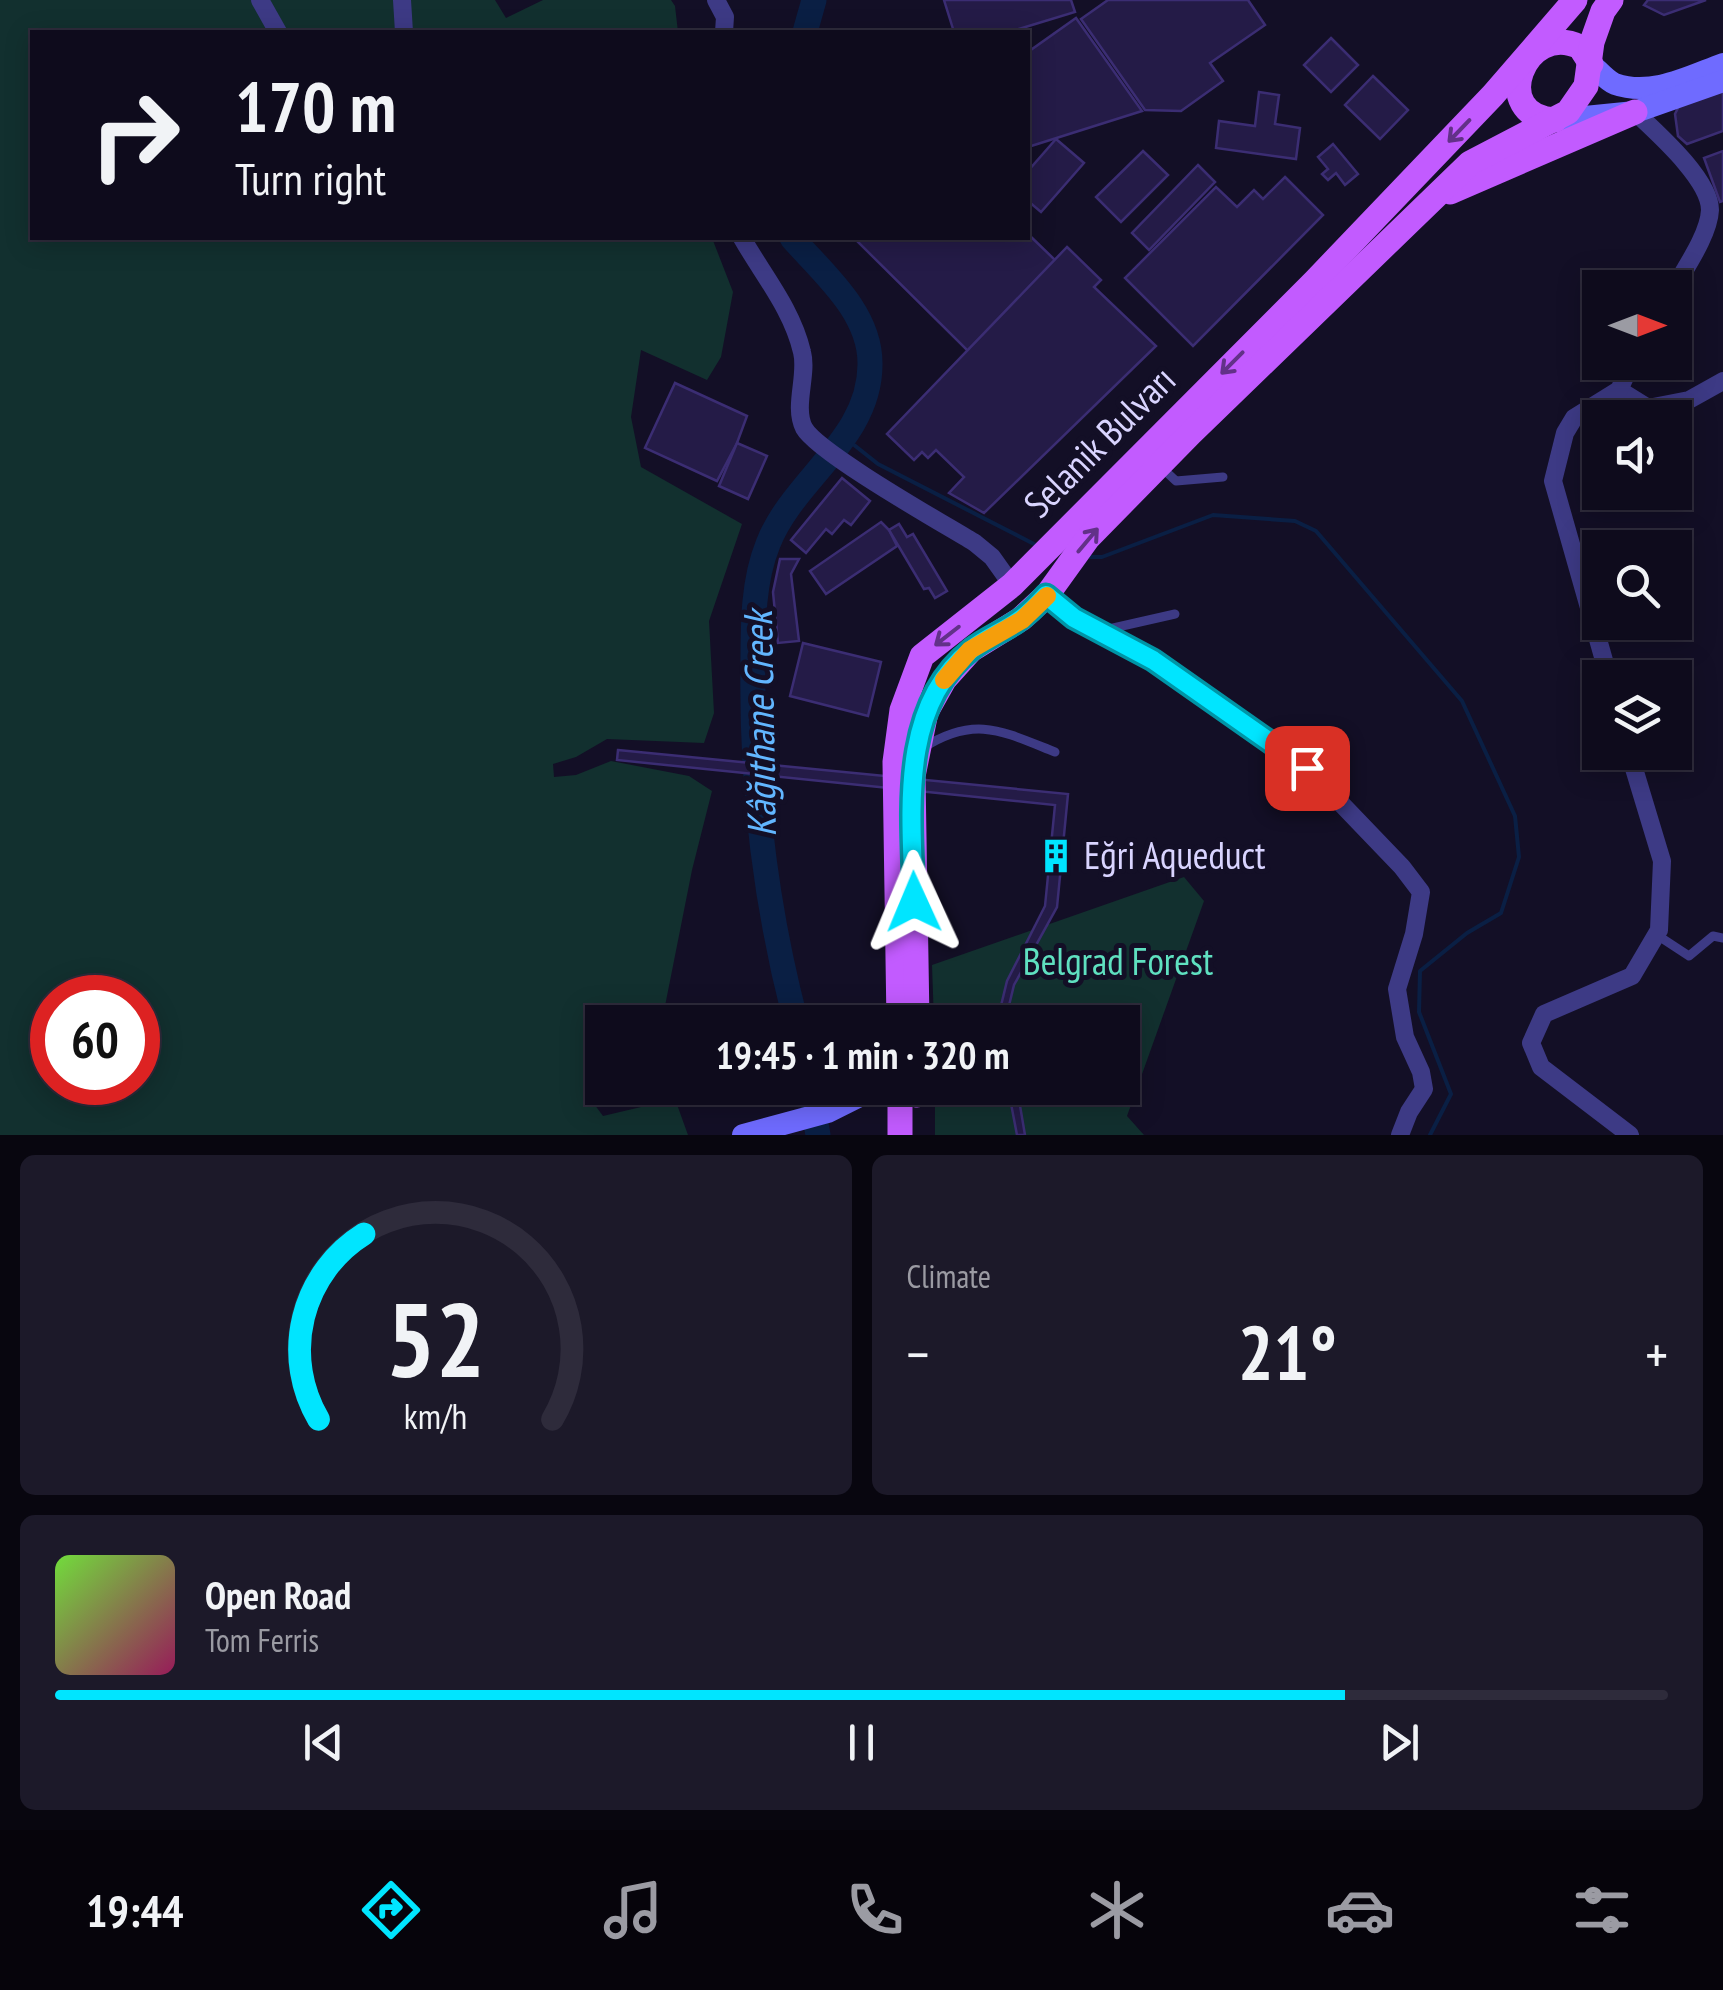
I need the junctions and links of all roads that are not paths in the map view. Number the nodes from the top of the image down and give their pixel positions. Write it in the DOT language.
graph roads {
  1 [pos="260,0"];
  2 [pos="402,0"];
  3 [pos="1575,0"];
  4 [pos="1611,0"];
  5 [pos="277,30"];
  6 [pos="404,30"];
  7 [pos="1525,59"];
  8 [pos="1590,64"];
  9 [pos="1723,64"];
  10 [pos="1723,81"];
  11 [pos="1635,112"];
  12 [pos="1555,120"];
  13 [pos="1428,202"];
  14 [pos="1717,206"];
  15 [pos="743,240"];
  16 [pos="1357,255"];
  17 [pos="1685,270"];
  18 [pos="1624,380"];
  19 [pos="1723,380"];
  20 [pos="1619,390"];
  21 [pos="1159,465"];
  22 [pos="1224,478"];
  23 [pos="1012,585"];
  24 [pos="1049,592"];
  25 [pos="1176,614"];
  26 [pos="1098,632"];
  27 [pos="970,650"];
  28 [pos="1604,660"];
  29 [pos="916,752"];
  30 [pos="1055,752"];
  31 [pos="1634,770"];
  32 [pos="1657,934"];
  33 [pos="1723,938"];
  34 [pos="897,1005"];
  35 [pos="916,1005"];
  36 [pos="844,1105"];
  37 [pos="861,1105"];
  38 [pos="904,1105"];
  39 [pos="909,1105"];
  40 [pos="743,1135"];
  41 [pos="899,1135"];
  42 [pos="916,1135"];
  43 [pos="1400,1135"];
  44 [pos="1630,1135"];
  1 -- 5 [label="street"];
  2 -- 6 [label="street"];
  3 -- 7 [label="main road, Selanik Bulvarı"];
  4 -- 8 [label="main road"];
  7 -- 8 [label="main road"];
  7 -- 12 [label="main road"];
  7 -- 16 [label="main road, Selanik Bulvarı, one-way"];
  8 -- 9 [label="main road"];
  8 -- 12 [label="main road"];
  10 -- 11 [label="main road"];
  11 -- 12 [label="main road"];
  11 -- 13 [label="main road"];
  11 -- 14 [label="street"];
  12 -- 13 [label="main road, Selanik Bulvarı"];
  13 -- 16 [label="main road, Selanik Bulvarı"];
  14 -- 17 [label="street"];
  15 -- 23 [label="street"];
  16 -- 21 [label="main road, Selanik Bulvarı"];
  16 -- 23 [label="main road, Selanik Bulvarı, one-way"];
  18 -- 20 [label="street"];
  19 -- 20 [label="street"];
  20 -- 28 [label="street"];
  21 -- 22 [label="lane"];
  24 -- 21 [label="main road, Selanik Bulvarı, one-way"];
  23 -- 24 [label="main road"];
  23 -- 27 [label="main road"];
  23 -- 34 [label="main road, Selanik Bulvarı, one-way"];
  24 -- 26 [label="street"];
  24 -- 27 [label="main road, Selanik Bulvarı"];
  25 -- 26 [label="lane"];
  26 -- 43 [label="street"];
  27 -- 29 [label="main road, Selanik Bulvarı"];
  29 -- 30 [label="lane"];
  29 -- 35 [label="main road, Selanik Bulvarı"];
  31 -- 32 [label="street"];
  32 -- 33 [label="lane"];
  32 -- 44 [label="street"];
  36 -- 40 [label="main road"];
  37 -- 41 [label="main road"];
  38 -- 41 [label="main road"];
  39 -- 42 [label="main road"];
}
